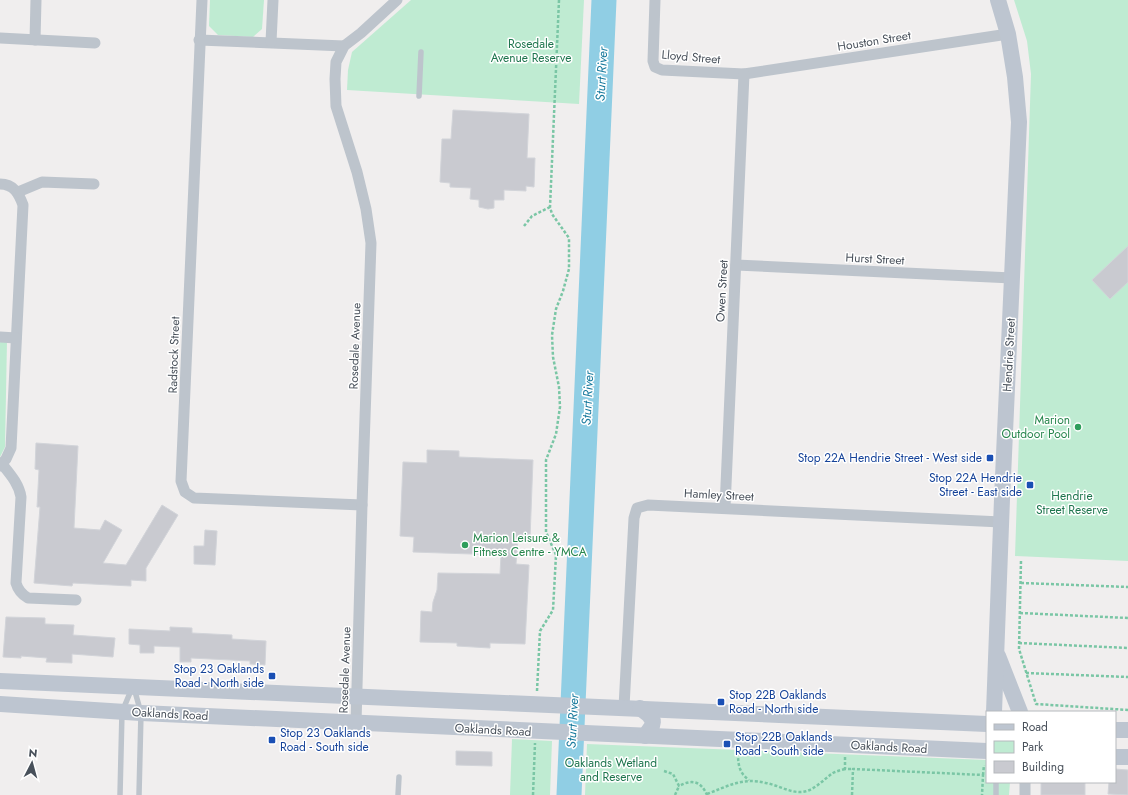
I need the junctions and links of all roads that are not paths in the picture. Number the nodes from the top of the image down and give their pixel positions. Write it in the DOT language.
graph roads {
  1 [pos="36,0"];
  2 [pos="202,0"];
  3 [pos="273,0"];
  4 [pos="397,0"];
  5 [pos="655,0"];
  6 [pos="998,0"];
  7 [pos="1008,34"];
  8 [pos="0,38"];
  9 [pos="35,40"];
  10 [pos="199,40"];
  11 [pos="271,42"];
  12 [pos="95,43"];
  13 [pos="344,46"];
  14 [pos="421,52"];
  15 [pos="744,74"];
  16 [pos="419,96"];
  17 [pos="0,184"];
  18 [pos="94,184"];
  19 [pos="18,192"];
  20 [pos="736,265"];
  21 [pos="1012,278"];
  22 [pos="0,338"];
  23 [pos="16,338"];
  24 [pos="1,464"];
  25 [pos="362,505"];
  26 [pos="725,508"];
  27 [pos="1001,522"];
  28 [pos="76,600"];
  29 [pos="996,649"];
  30 [pos="0,681"];
  31 [pos="133,686"];
  32 [pos="357,696"];
  33 [pos="0,704"];
  34 [pos="624,707"];
  35 [pos="640,708"];
  36 [pos="994,711"];
  37 [pos="1020,711"];
  38 [pos="122,712"];
  39 [pos="141,713"];
  40 [pos="356,723"];
  41 [pos="986,724"];
  42 [pos="1116,730"];
  43 [pos="1128,730"];
  44 [pos="645,736"];
  45 [pos="986,751"];
  46 [pos="1116,757"];
  47 [pos="1128,757"];
  48 [pos="399,777"];
  49 [pos="996,783"];
  50 [pos="1025,783"];
  51 [pos="120,795"];
  52 [pos="139,795"];
  53 [pos="398,795"];
  54 [pos="996,795"];
  55 [pos="1025,795"];
  1 -- 9 [label="street"];
  2 -- 10 [label="street, Radstock Street"];
  3 -- 11 [label="street"];
  4 -- 13 [label="street, Rosedale Avenue"];
  5 -- 15 [label="street, Lloyd Street"];
  6 -- 7 [label="main road, Hendrie Street"];
  7 -- 15 [label="street, Houston Street"];
  7 -- 21 [label="main road, Hendrie Street"];
  8 -- 9 [label="street"];
  9 -- 12 [label="street"];
  10 -- 11 [label="street"];
  10 -- 25 [label="street, Radstock Street"];
  11 -- 13 [label="street"];
  13 -- 25 [label="street, Rosedale Avenue"];
  14 -- 16 [label="lane"];
  15 -- 20 [label="street, Owen Street"];
  17 -- 19 [label="street"];
  18 -- 19 [label="street"];
  19 -- 23 [label="street"];
  20 -- 21 [label="street, Hurst Street"];
  20 -- 26 [label="street, Owen Street"];
  21 -- 27 [label="main road, Hendrie Street"];
  22 -- 23 [label="street"];
  23 -- 24 [label="street"];
  24 -- 28 [label="street"];
  25 -- 32 [label="street, Rosedale Avenue"];
  26 -- 27 [label="street, Hamley Street"];
  26 -- 34 [label="street, Hamley Street"];
  27 -- 29 [label="main road, Hendrie Street"];
  29 -- 36 [label="main road, Hendrie Street"];
  29 -- 37 [label="main road"];
  30 -- 31 [label="main road"];
  31 -- 32 [label="main road"];
  31 -- 38 [label="lane"];
  31 -- 39 [label="lane"];
  32 -- 34 [label="main road"];
  32 -- 40 [label="street, Rosedale Avenue"];
  33 -- 38 [label="main road, Oaklands Road"];
  34 -- 35 [label="main road"];
  35 -- 41 [label="main road"];
  35 -- 44 [label="main road"];
  38 -- 39 [label="main road, Oaklands Road"];
  38 -- 51 [label="lane"];
  39 -- 40 [label="main road, Oaklands Road"];
  39 -- 52 [label="lane"];
  40 -- 44 [label="main road, Oaklands Road"];
  42 -- 43 [label="main road"];
  44 -- 45 [label="main road, Oaklands Road"];
  46 -- 47 [label="main road"];
  48 -- 53 [label="lane"];
  49 -- 54 [label="lane"];
  50 -- 55 [label="street"];
}
